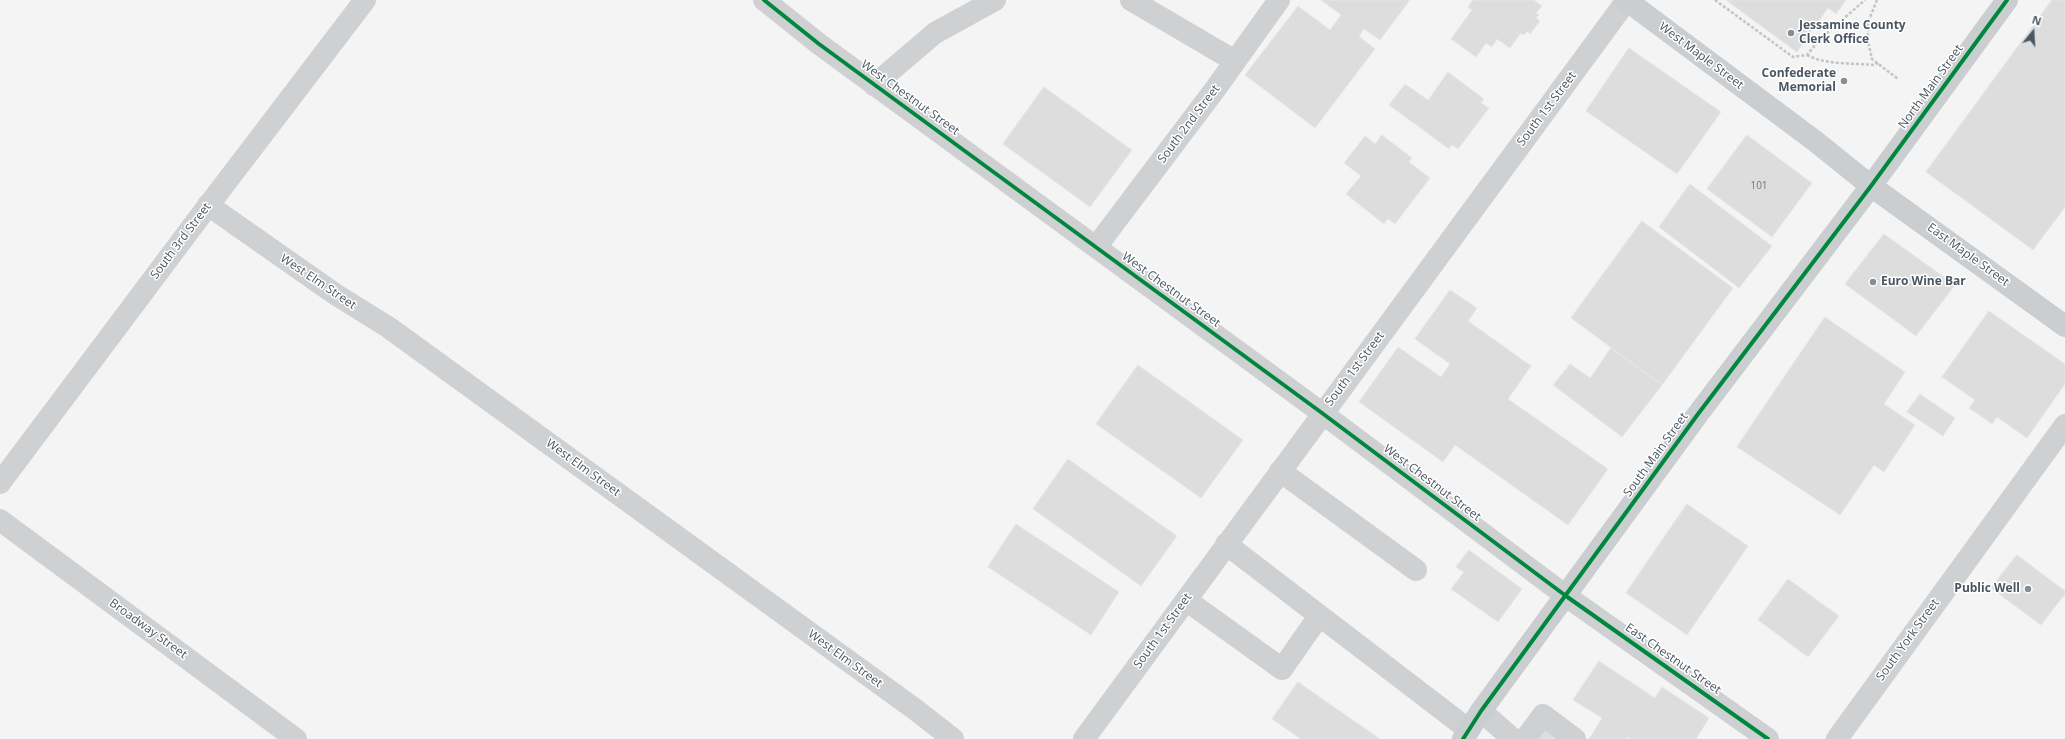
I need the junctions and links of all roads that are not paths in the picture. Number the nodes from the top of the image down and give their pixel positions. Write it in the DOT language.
graph roads {
  1 [pos="365,0"];
  2 [pos="764,0"];
  3 [pos="996,0"];
  4 [pos="1131,0"];
  5 [pos="1279,0"];
  6 [pos="1626,0"];
  7 [pos="2007,0"];
  8 [pos="1235,62"];
  9 [pos="874,84"];
  10 [pos="1871,186"];
  11 [pos="208,205"];
  12 [pos="1096,247"];
  13 [pos="2065,326"];
  14 [pos="1322,413"];
  15 [pos="2065,425"];
  16 [pos="1280,471"];
  17 [pos="0,483"];
  18 [pos="0,520"];
  19 [pos="1226,544"];
  20 [pos="1416,570"];
  21 [pos="1566,596"];
  22 [pos="1186,600"];
  23 [pos="1319,616"];
  24 [pos="1481,711"];
  25 [pos="1466,735"];
  26 [pos="296,739"];
  27 [pos="953,739"];
  28 [pos="1084,739"];
  29 [pos="1513,739"];
  30 [pos="1525,739"];
  31 [pos="1575,739"];
  32 [pos="1768,739"];
  33 [pos="1836,739"];
  1 -- 11 [label="street, South 3rd Street"];
  2 -- 9 [label="street, West Chestnut Street"];
  3 -- 9 [label="street"];
  4 -- 8 [label="street"];
  5 -- 8 [label="street, South 2nd Street"];
  6 -- 10 [label="main road, West Maple Street"];
  6 -- 14 [label="street, South 1st Street"];
  7 -- 10 [label="main road, North Main Street"];
  8 -- 12 [label="street, South 2nd Street"];
  9 -- 12 [label="street, West Chestnut Street"];
  10 -- 13 [label="main road, East Maple Street"];
  10 -- 21 [label="main road, South Main Street"];
  11 -- 17 [label="street, South 3rd Street"];
  11 -- 27 [label="street, West Elm Street"];
  12 -- 14 [label="street, West Chestnut Street"];
  14 -- 16 [label="street, South 1st Street"];
  14 -- 21 [label="street, West Chestnut Street"];
  15 -- 33 [label="street, South York Street"];
  16 -- 19 [label="street, South 1st Street"];
  16 -- 20 [label="street"];
  18 -- 26 [label="street, Broadway Street"];
  19 -- 22 [label="street, South 1st Street"];
  19 -- 23 [label="street"];
  21 -- 24 [label="main road, South Main Street"];
  21 -- 32 [label="street, East Chestnut Street"];
  22 -- 23 [label="street"];
  22 -- 28 [label="street, South 1st Street"];
  23 -- 25 [label="street"];
  24 -- 25 [label="main road, South Main Street"];
  24 -- 29 [label="street"];
  30 -- 31 [label="street"];
}
